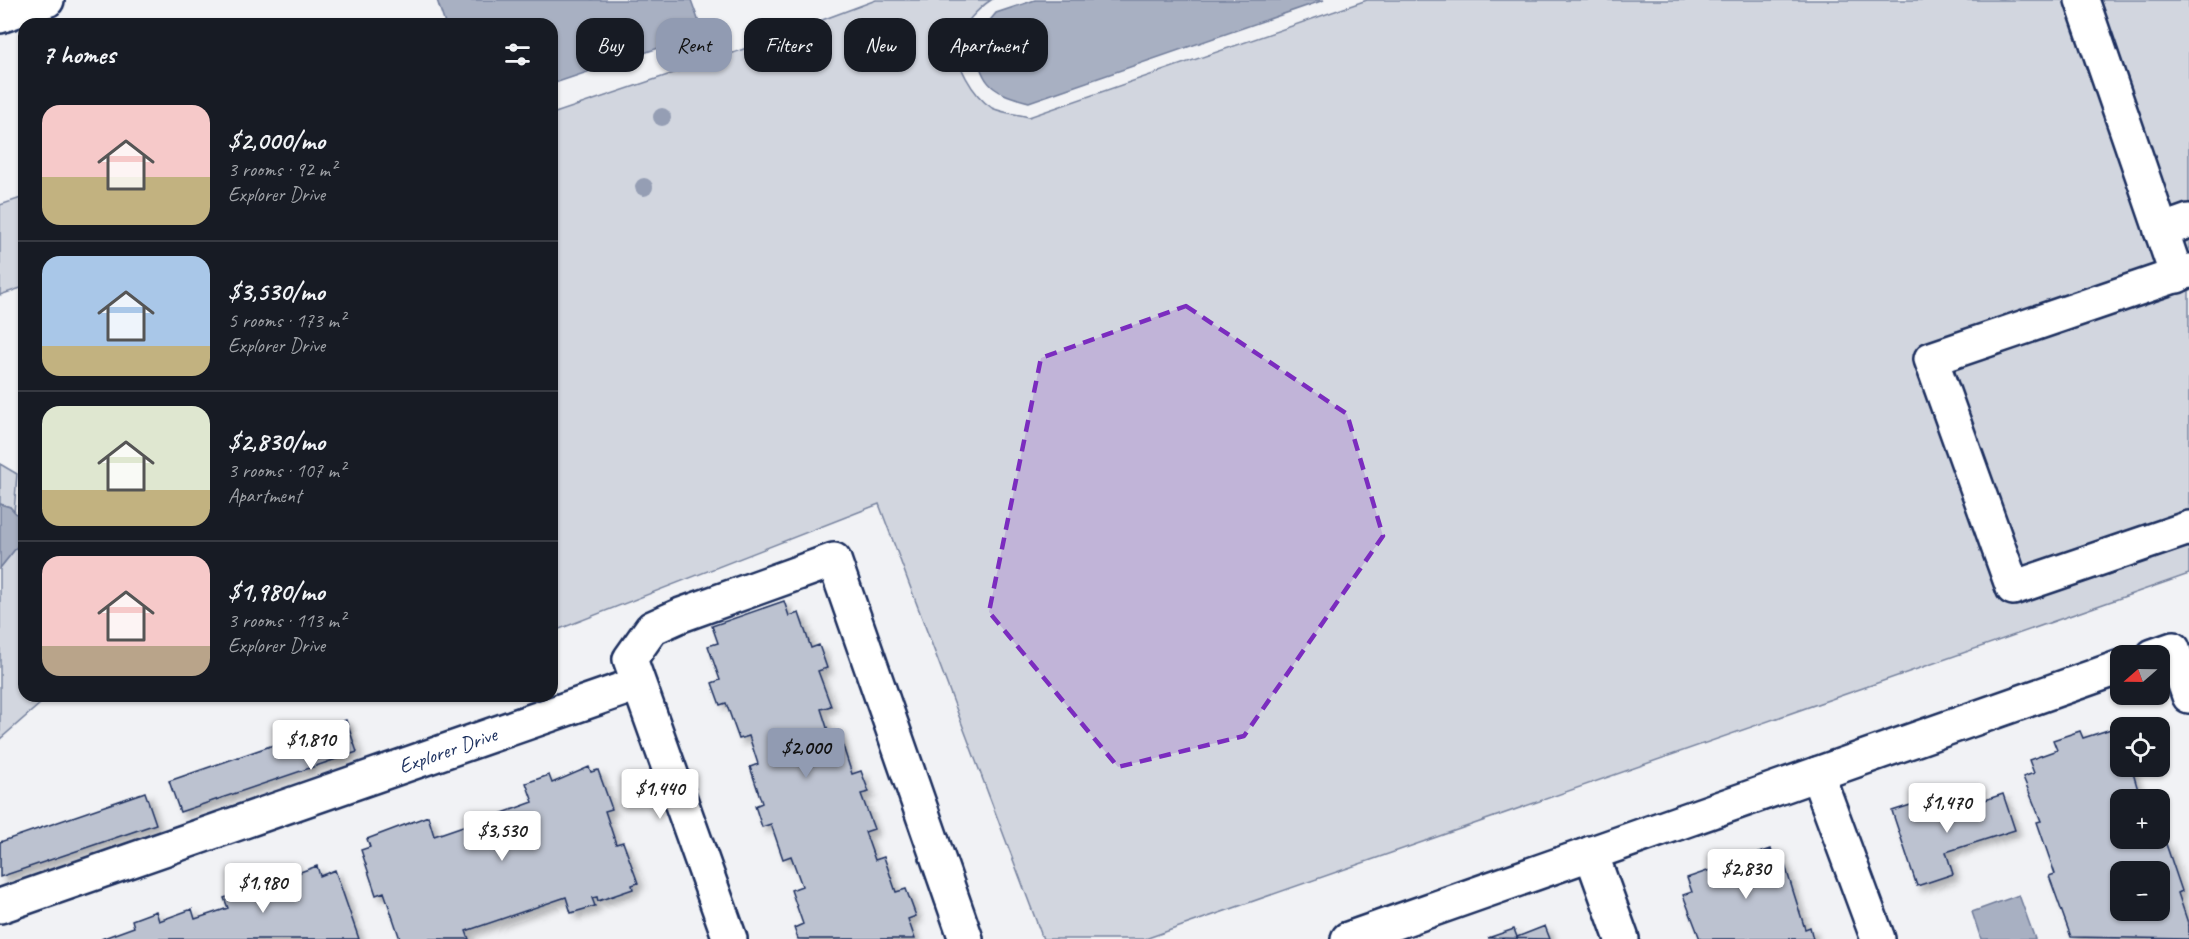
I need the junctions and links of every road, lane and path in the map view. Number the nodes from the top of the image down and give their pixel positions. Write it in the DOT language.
graph roads {
  1 [pos="47,0"];
  2 [pos="2082,0"];
  3 [pos="0,16"];
  4 [pos="2175,226"];
  5 [pos="2183,274"];
  6 [pos="2189,528"];
  7 [pos="2170,650"];
  8 [pos="2110,671"];
  9 [pos="638,684"];
  10 [pos="2189,696"];
  11 [pos="1817,774"];
  12 [pos="1591,854"];
  13 [pos="0,906"];
  14 [pos="1368,936"];
  15 [pos="730,939"];
  16 [pos="966,939"];
  17 [pos="1622,939"];
  18 [pos="1878,939"];
  1 -- 3 [label="street"];
  2 -- 4 [label="street"];
  4 -- 5 [label="street"];
  5 -- 6 [label="street"];
  7 -- 10 [label="street"];
  8 -- 11 [label="street"];
  9 -- 13 [label="street, Explorer Drive"];
  9 -- 15 [label="street"];
  9 -- 16 [label="street"];
  11 -- 12 [label="street"];
  11 -- 18 [label="street"];
  12 -- 14 [label="street"];
  12 -- 17 [label="street"];
}
